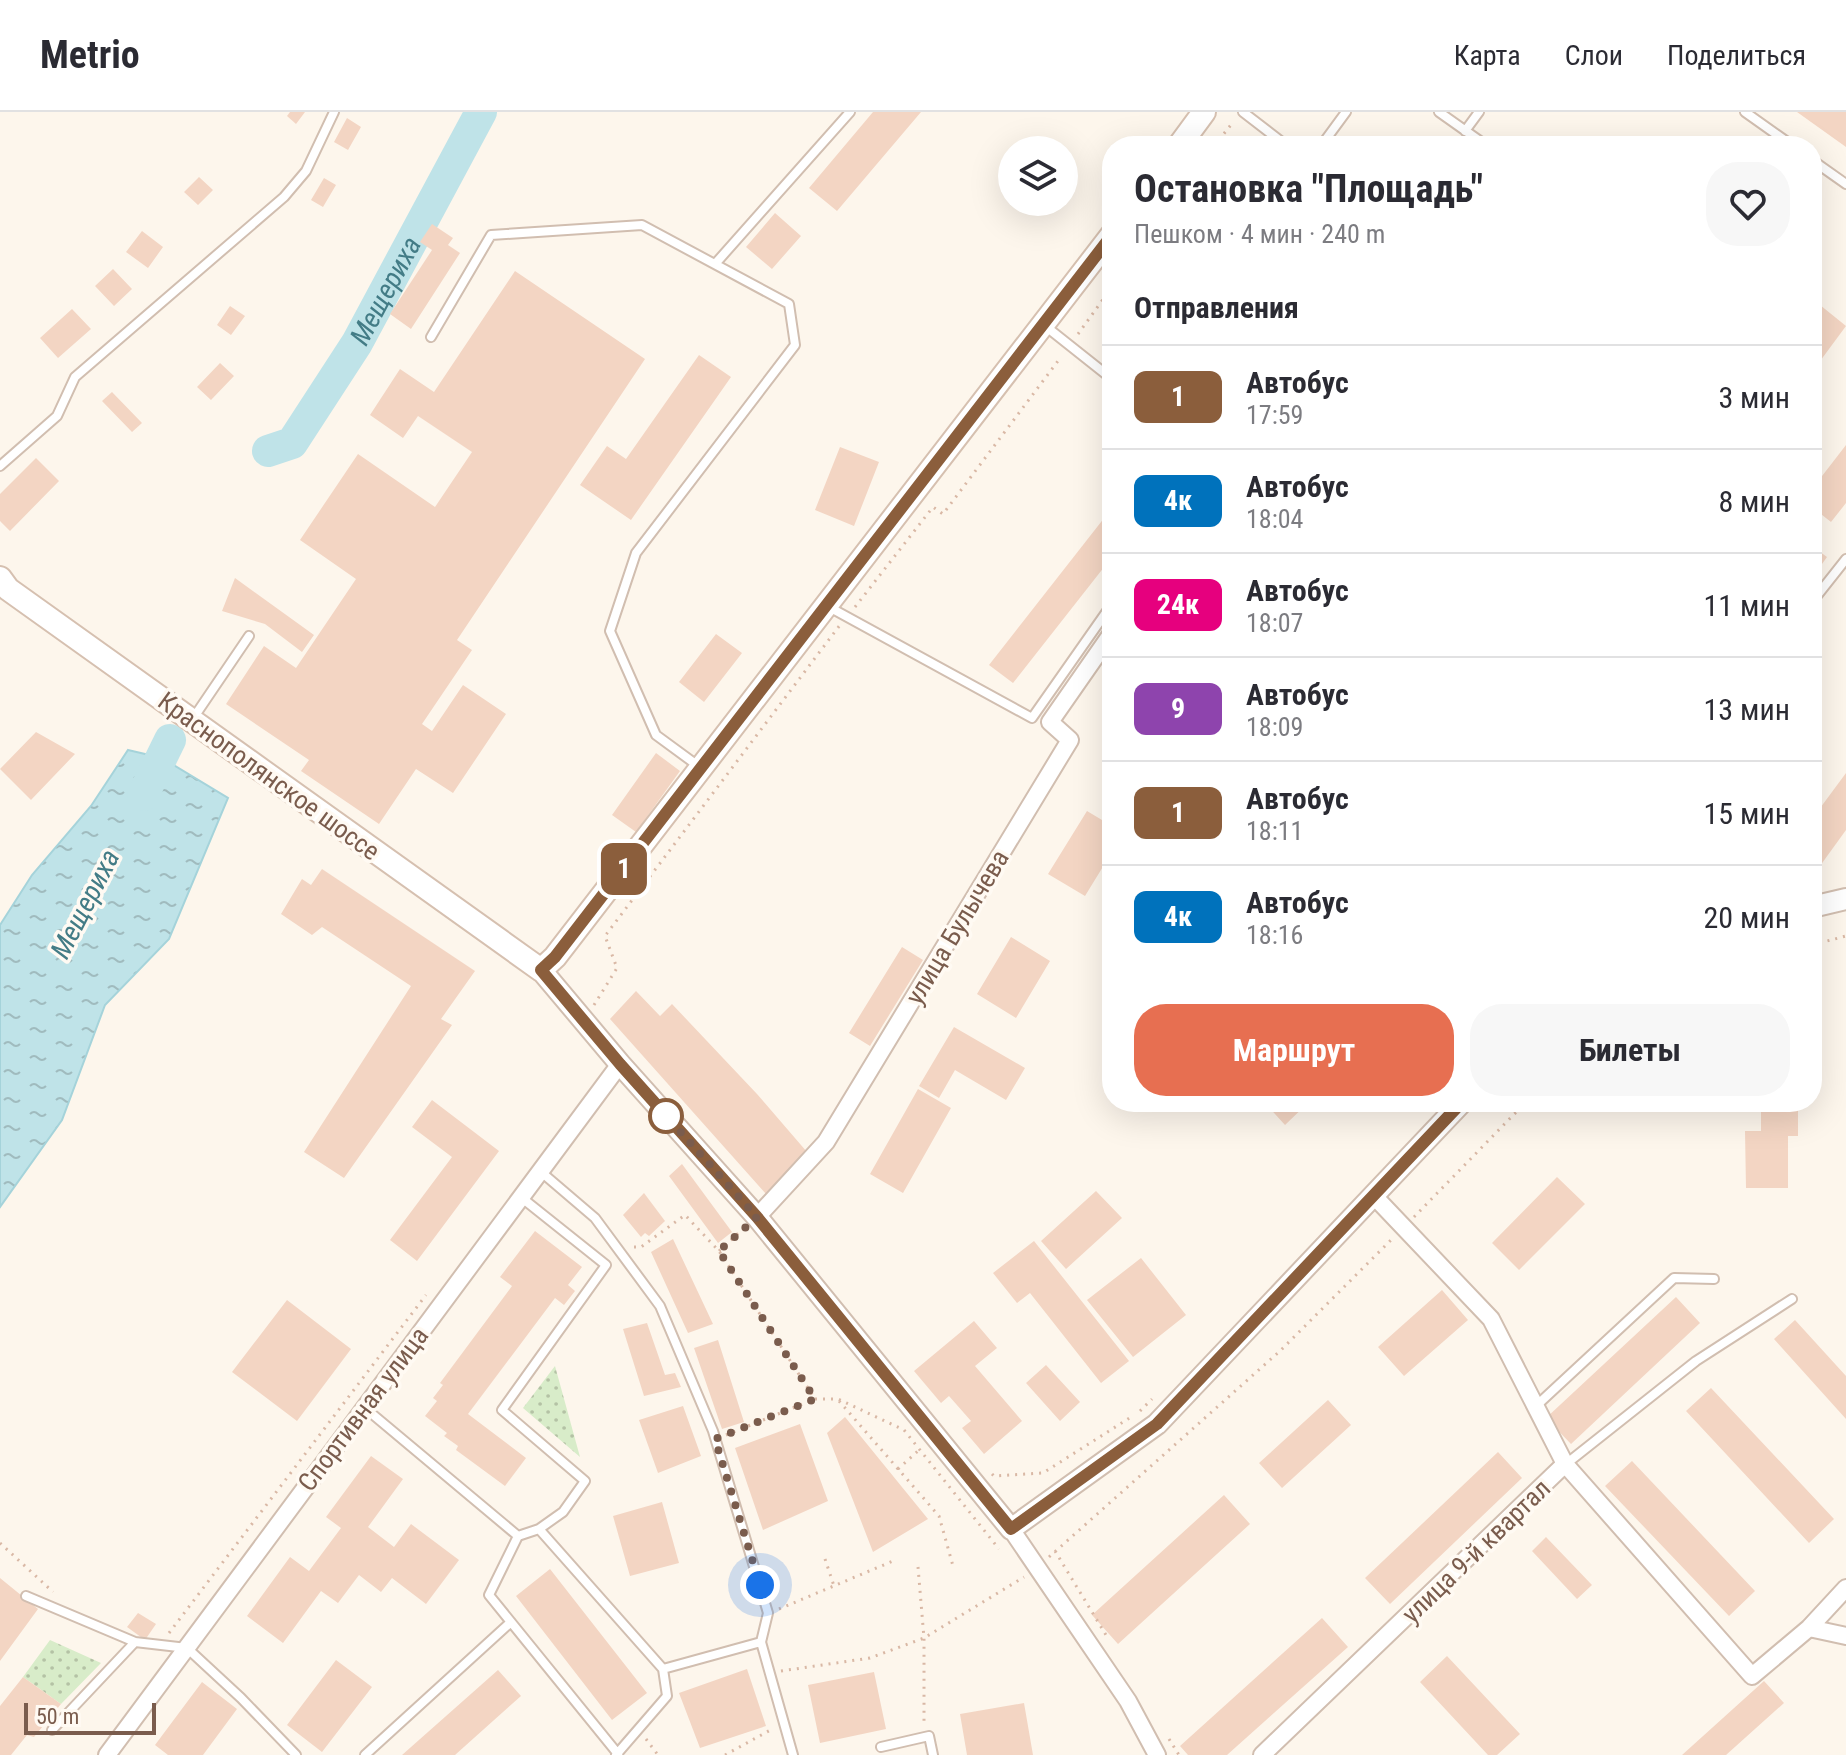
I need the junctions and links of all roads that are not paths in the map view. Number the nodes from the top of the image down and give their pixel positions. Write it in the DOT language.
graph roads {
  1 [pos="334,112"];
  2 [pos="850,112"];
  3 [pos="1204,112"];
  4 [pos="1242,112"];
  5 [pos="1346,112"];
  6 [pos="1439,112"];
  7 [pos="1479,112"];
  8 [pos="1745,112"];
  9 [pos="1465,131"];
  10 [pos="1186,136"];
  11 [pos="1274,136"];
  12 [pos="1328,136"];
  13 [pos="1472,136"];
  14 [pos="1779,136"];
  15 [pos="1822,167"];
  16 [pos="1846,184"];
  17 [pos="1102,248"];
  18 [pos="715,264"];
  19 [pos="1044,325"];
  20 [pos="431,337"];
  21 [pos="1102,371"];
  22 [pos="0,466"];
  23 [pos="1846,559"];
  24 [pos="3,588"];
  25 [pos="1822,589"];
  26 [pos="825,605"];
  27 [pos="1102,618"];
  28 [pos="249,636"];
  29 [pos="1102,647"];
  30 [pos="191,720"];
  31 [pos="701,768"];
  32 [pos="1846,899"];
  33 [pos="1822,905"];
  34 [pos="541,970"];
  35 [pos="620,1064"];
  36 [pos="1452,1112"];
  37 [pos="540,1171"];
  38 [pos="1373,1195"];
  39 [pos="521,1197"];
  40 [pos="757,1217"];
  41 [pos="1714,1279"];
  42 [pos="1792,1299"];
  43 [pos="1535,1406"];
  44 [pos="365,1407"];
  45 [pos="1565,1464"];
  46 [pos="539,1529"];
  47 [pos="1011,1529"];
  48 [pos="518,1536"];
  49 [pos="1846,1588"];
  50 [pos="26,1596"];
  51 [pos="511,1622"];
  52 [pos="1809,1628"];
  53 [pos="1846,1636"];
  54 [pos="135,1642"];
  55 [pos="761,1642"];
  56 [pos="187,1648"];
  57 [pos="663,1669"];
  58 [pos="52,1730"];
  59 [pos="881,1747"];
  60 [pos="617,1754"];
  61 [pos="107,1755"];
  62 [pos="296,1755"];
  63 [pos="365,1755"];
  64 [pos="793,1755"];
  65 [pos="933,1755"];
  66 [pos="1157,1755"];
  67 [pos="1262,1755"];
  1 -- 22 [label="lane"];
  2 -- 18 [label="lane"];
  3 -- 10 [label="main road"];
  4 -- 11 [label="lane"];
  5 -- 12 [label="lane"];
  6 -- 9 [label="lane"];
  7 -- 9 [label="lane"];
  8 -- 14 [label="lane"];
  9 -- 13 [label="lane"];
  15 -- 16 [label="lane"];
  17 -- 19 [label="main road"];
  18 -- 20 [label="lane"];
  18 -- 31 [label="lane"];
  19 -- 21 [label="lane"];
  19 -- 26 [label="main road"];
  23 -- 25 [label="lane"];
  24 -- 30 [label="main road, Краснополянское шоссе"];
  26 -- 27 [label="lane"];
  26 -- 31 [label="main road"];
  28 -- 30 [label="lane"];
  29 -- 40 [label="street, улица Булычева"];
  30 -- 34 [label="main road, Краснополянское шоссе"];
  31 -- 34 [label="main road"];
  32 -- 33 [label="street"];
  34 -- 35 [label="street"];
  35 -- 37 [label="street, Спортивная улица"];
  35 -- 40 [label="street"];
  36 -- 38 [label="street"];
  37 -- 39 [label="street, Спортивная улица"];
  37 -- 55 [label="lane"];
  38 -- 43 [label="street"];
  38 -- 47 [label="street"];
  39 -- 44 [label="street, Спортивная улица"];
  39 -- 46 [label="lane"];
  40 -- 47 [label="street"];
  41 -- 43 [label="lane"];
  42 -- 45 [label="lane"];
  43 -- 45 [label="street"];
  44 -- 48 [label="lane"];
  44 -- 56 [label="street, Спортивная улица"];
  45 -- 52 [label="street, улица 9-й квартал"];
  45 -- 67 [label="street, улица 9-й квартал"];
  46 -- 48 [label="lane"];
  46 -- 57 [label="lane"];
  47 -- 66 [label="street"];
  48 -- 51 [label="lane"];
  49 -- 52 [label="street, улица 9-й квартал"];
  50 -- 54 [label="lane"];
  51 -- 60 [label="lane"];
  51 -- 63 [label="lane"];
  52 -- 53 [label="street"];
  54 -- 56 [label="lane"];
  54 -- 58 [label="lane"];
  55 -- 57 [label="lane"];
  55 -- 64 [label="lane"];
  56 -- 61 [label="street, Спортивная улица"];
  56 -- 62 [label="lane"];
  57 -- 60 [label="lane"];
  59 -- 65 [label="lane"];
}
